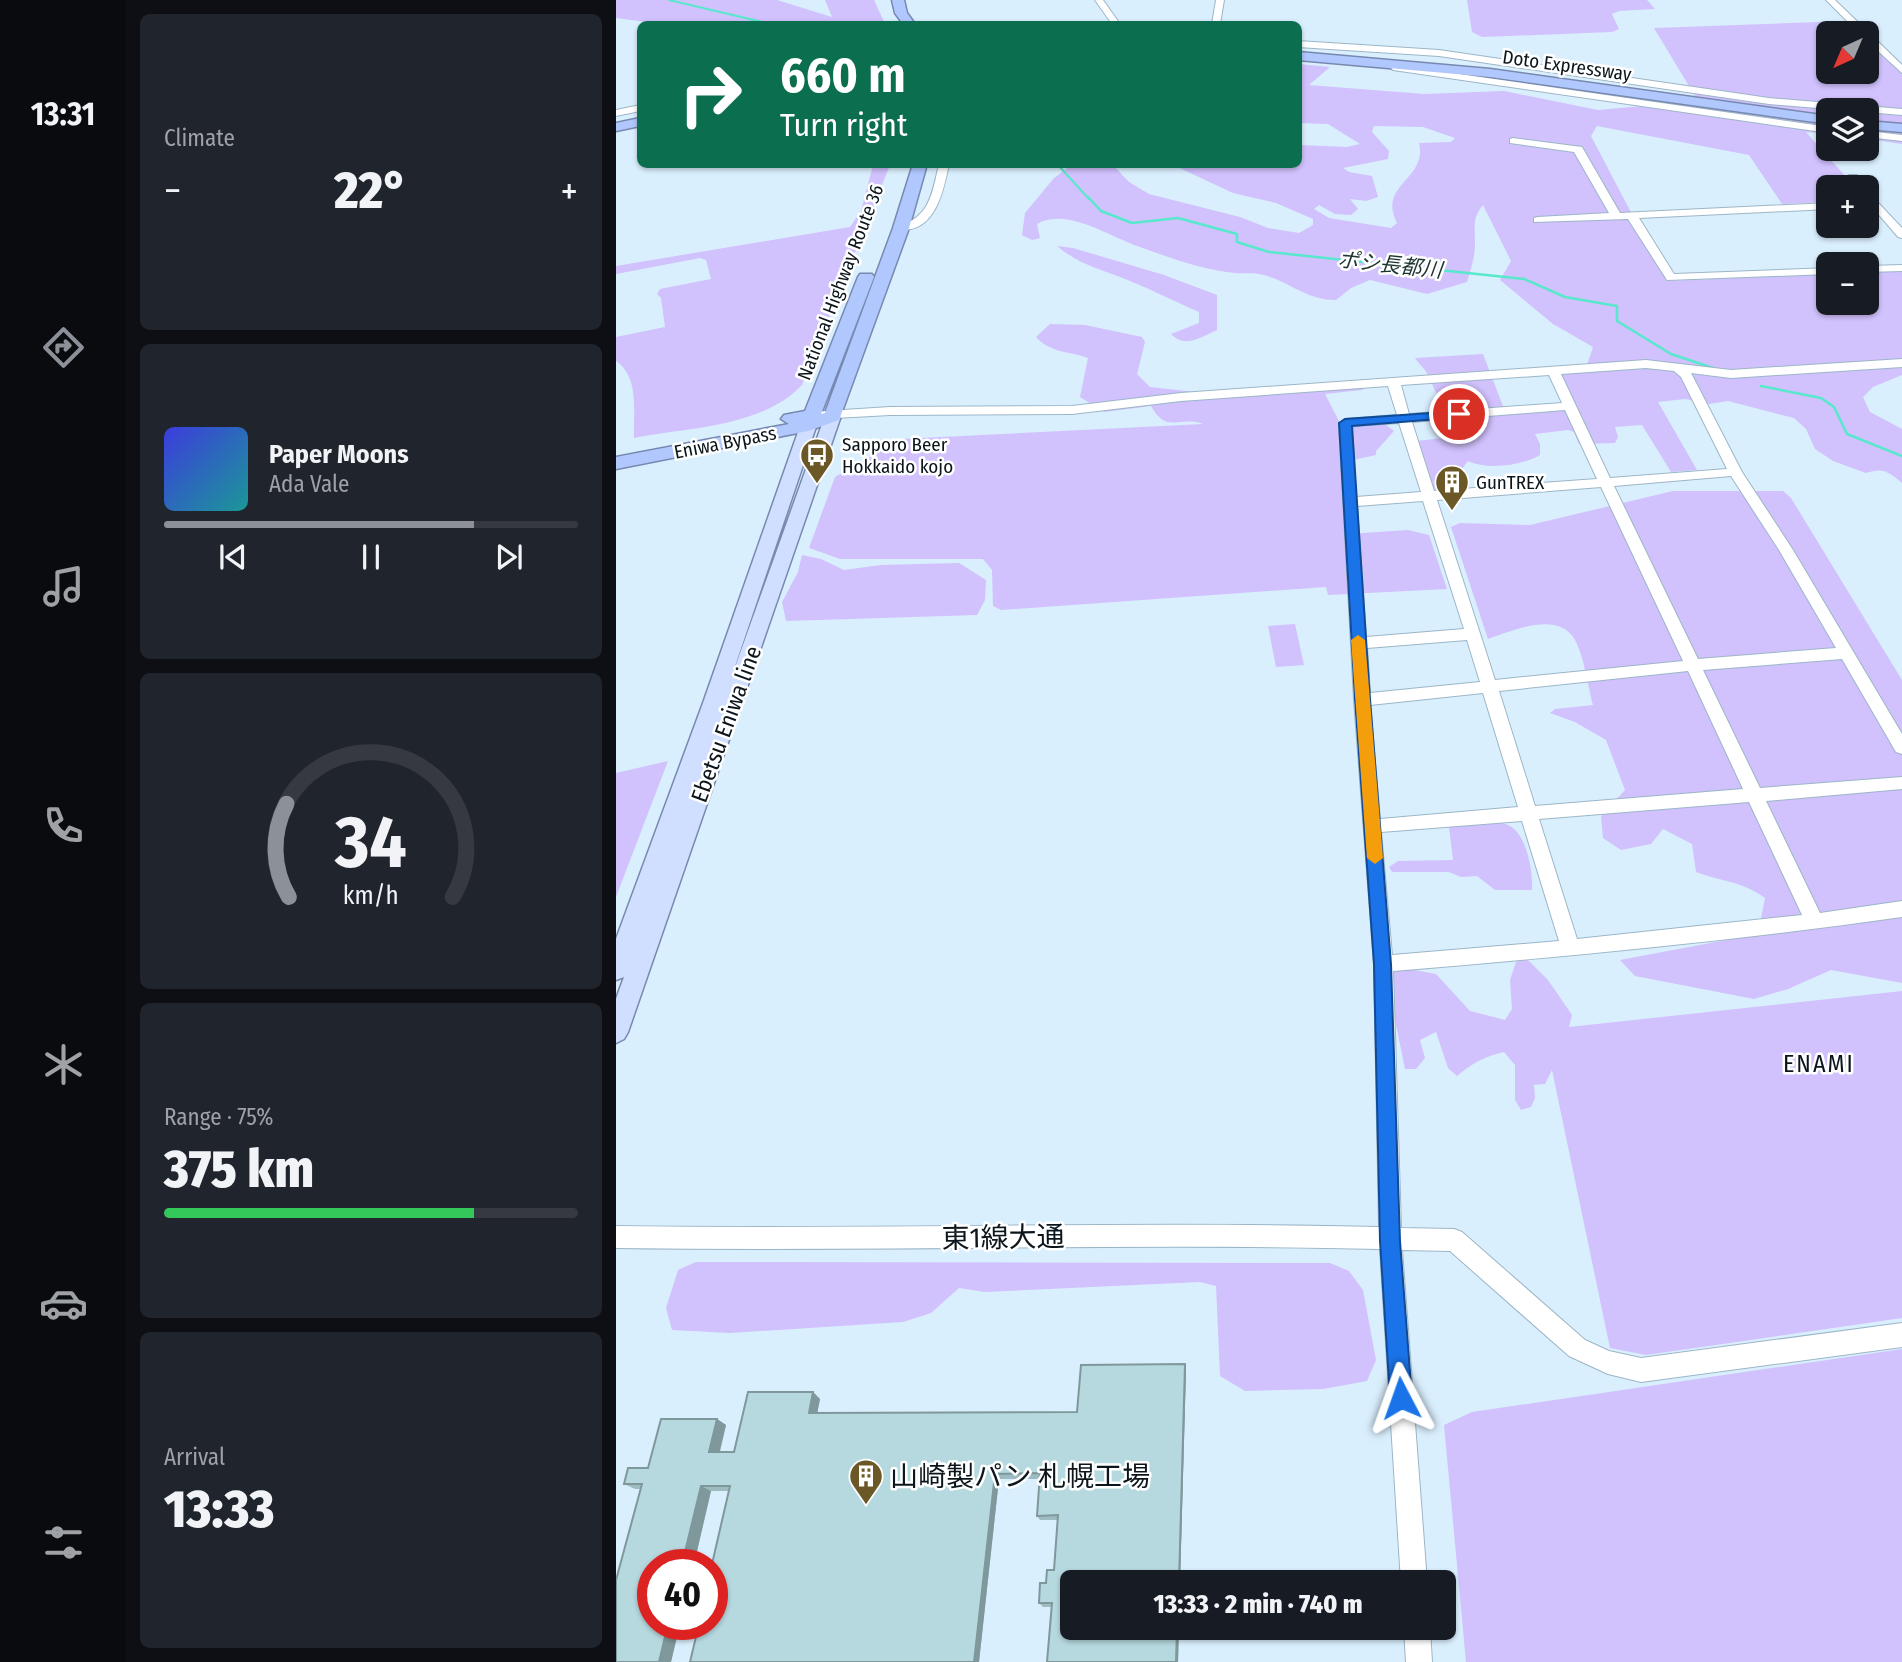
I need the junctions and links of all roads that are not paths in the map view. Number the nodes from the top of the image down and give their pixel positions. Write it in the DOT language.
graph roads {
  1 [pos="889,0"];
  2 [pos="898,0"];
  3 [pos="1100,0"];
  4 [pos="1220,0"];
  5 [pos="1830,0"];
  6 [pos="897,21"];
  7 [pos="907,21"];
  8 [pos="1114,21"];
  9 [pos="1216,21"];
  10 [pos="1852,21"];
  11 [pos="1302,44"];
  12 [pos="1880,49"];
  13 [pos="1302,56"];
  14 [pos="1302,56"];
  15 [pos="1302,56"];
  16 [pos="1902,70"];
  17 [pos="637,109"];
  18 [pos="1902,112"];
  19 [pos="616,113"];
  20 [pos="1816,113"];
  21 [pos="1816,118"];
  22 [pos="1879,120"];
  23 [pos="637,123"];
  24 [pos="1902,123"];
  25 [pos="1879,126"];
  26 [pos="616,127"];
  27 [pos="1816,128"];
  28 [pos="1902,128"];
  29 [pos="1879,135"];
  30 [pos="1902,138"];
  31 [pos="1513,141"];
  32 [pos="906,168"];
  33 [pos="919,168"];
  34 [pos="943,168"];
  35 [pos="1816,207"];
  36 [pos="1879,212"];
  37 [pos="1616,216"];
  38 [pos="1632,216"];
  39 [pos="1538,220"];
  40 [pos="901,228"];
  41 [pos="1902,235"];
  42 [pos="1902,268"];
  43 [pos="1879,269"];
  44 [pos="1816,272"];
  45 [pos="1902,363"];
  46 [pos="1678,368"];
  47 [pos="1553,372"];
  48 [pos="1393,381"];
  49 [pos="1570,406"];
  50 [pos="833,416"];
  51 [pos="1404,418"];
  52 [pos="810,420"];
  53 [pos="616,454"];
  54 [pos="616,463"];
  55 [pos="1735,472"];
  56 [pos="1604,482"];
  57 [pos="1427,495"];
  58 [pos="1352,502"];
  59 [pos="1473,634"];
  60 [pos="1358,643"];
  61 [pos="1846,653"];
  62 [pos="1695,665"];
  63 [pos="1490,687"];
  64 [pos="1362,699"];
  65 [pos="1902,748"];
  66 [pos="1902,783"];
  67 [pos="1755,794"];
  68 [pos="1526,812"];
  69 [pos="1373,825"];
  70 [pos="1902,909"];
  71 [pos="625,921"];
  72 [pos="656,921"];
  73 [pos="1815,922"];
  74 [pos="1571,949"];
  75 [pos="1383,964"];
  76 [pos="616,970"];
  77 [pos="616,1032"];
  78 [pos="616,1237"];
  79 [pos="1390,1241"];
  80 [pos="1902,1335"];
  81 [pos="1412,1570"];
  82 [pos="1418,1640"];
  83 [pos="1419,1662"];
  1 -- 6 [label="highway"];
  2 -- 7 [label="highway"];
  3 -- 8 [label="street"];
  4 -- 9 [label="street"];
  5 -- 10 [label="street"];
  11 -- 18 [label="street"];
  12 -- 16 [label="street"];
  13 -- 20 [label="highway, Doto Expressway"];
  14 -- 21 [label="highway, Doto Expressway"];
  15 -- 27 [label="street"];
  17 -- 19 [label="street"];
  22 -- 24 [label="highway"];
  23 -- 26 [label="highway"];
  25 -- 28 [label="highway"];
  29 -- 30 [label="street"];
  31 -- 37 [label="street"];
  32 -- 52 [label="highway, National Highway Route 36"];
  33 -- 40 [label="highway, National Highway Route 36"];
  34 -- 40 [label="street"];
  35 -- 38 [label="street"];
  36 -- 41 [label="street"];
  37 -- 38 [label="street"];
  37 -- 39 [label="street"];
  38 -- 44 [label="street"];
  40 -- 50 [label="highway, National Highway Route 36"];
  42 -- 43 [label="street"];
  45 -- 46 [label="street"];
  46 -- 47 [label="street"];
  46 -- 55 [label="street"];
  47 -- 48 [label="street"];
  47 -- 49 [label="street"];
  48 -- 50 [label="street"];
  48 -- 51 [label="street"];
  49 -- 51 [label="street"];
  49 -- 56 [label="street"];
  50 -- 52 [label="highway, Eniwa Bypass"];
  50 -- 72 [label="main road, Ebetsu Eniwa line"];
  51 -- 57 [label="street"];
  51 -- 58 [label="street"];
  52 -- 53 [label="highway, Eniwa Bypass"];
  52 -- 54 [label="highway, Eniwa Bypass"];
  52 -- 71 [label="main road, Ebetsu Eniwa line"];
  55 -- 56 [label="street"];
  55 -- 61 [label="street"];
  56 -- 57 [label="street"];
  56 -- 62 [label="street"];
  57 -- 58 [label="street"];
  57 -- 59 [label="street"];
  58 -- 60 [label="street"];
  59 -- 60 [label="street"];
  59 -- 63 [label="street"];
  60 -- 64 [label="street"];
  61 -- 62 [label="street"];
  61 -- 65 [label="street"];
  62 -- 63 [label="street"];
  62 -- 67 [label="street"];
  63 -- 64 [label="street"];
  63 -- 68 [label="street"];
  64 -- 69 [label="street"];
  66 -- 67 [label="street"];
  67 -- 68 [label="street"];
  67 -- 73 [label="street"];
  68 -- 69 [label="street"];
  68 -- 74 [label="street"];
  69 -- 75 [label="street"];
  70 -- 73 [label="street"];
  71 -- 72 [label="street"];
  71 -- 76 [label="main road, Ebetsu Eniwa line"];
  72 -- 77 [label="main road, Ebetsu Eniwa line"];
  73 -- 74 [label="street"];
  74 -- 75 [label="street"];
  75 -- 79 [label="street"];
  78 -- 79 [label="street, 東1線大通"];
  79 -- 80 [label="street, 東1線大通"];
  79 -- 81 [label="street"];
  82 -- 83 [label="street"];
}
